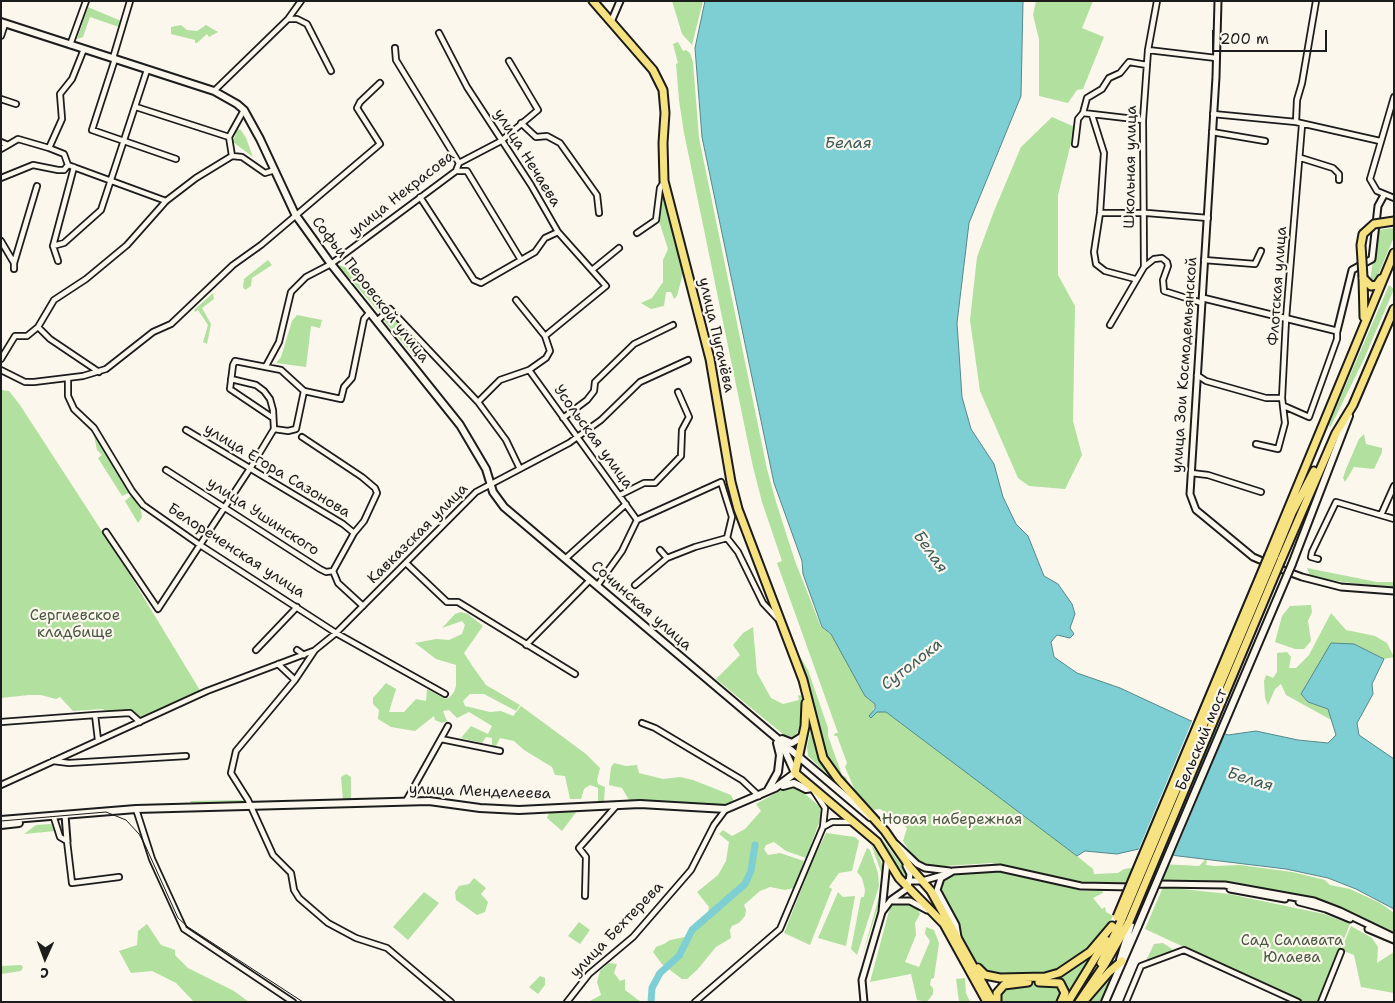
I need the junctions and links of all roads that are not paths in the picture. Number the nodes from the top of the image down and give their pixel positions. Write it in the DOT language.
graph roads {
  1 [pos="86,1"];
  2 [pos="130,1"];
  3 [pos="301,1"];
  4 [pos="593,1"];
  5 [pos="620,1"];
  6 [pos="1157,1"];
  7 [pos="1218,1"];
  8 [pos="1316,1"];
  9 [pos="288,18"];
  10 [pos="611,22"];
  11 [pos="3,23"];
  12 [pos="439,34"];
  13 [pos="1,36"];
  14 [pos="70,45"];
  15 [pos="395,48"];
  16 [pos="84,49"];
  17 [pos="1148,50"];
  18 [pos="1216,58"];
  19 [pos="114,59"];
  20 [pos="508,61"];
  21 [pos="1147,65"];
  22 [pos="147,70"];
  23 [pos="331,71"];
  24 [pos="380,83"];
  25 [pos="214,91"];
  26 [pos="1394,97"];
  27 [pos="1,99"];
  28 [pos="16,104"];
  29 [pos="136,107"];
  30 [pos="244,110"];
  31 [pos="1083,114"];
  32 [pos="1213,114"];
  33 [pos="1092,115"];
  34 [pos="1143,120"];
  35 [pos="1296,122"];
  36 [pos="521,123"];
  37 [pos="1302,125"];
  38 [pos="1212,132"];
  39 [pos="230,137"];
  40 [pos="501,141"];
  41 [pos="1380,141"];
  42 [pos="1,142"];
  43 [pos="125,142"];
  44 [pos="1265,142"];
  45 [pos="1075,144"];
  46 [pos="8,146"];
  47 [pos="50,148"];
  48 [pos="1,149"];
  49 [pos="232,156"];
  50 [pos="1301,158"];
  51 [pos="176,159"];
  52 [pos="459,163"];
  53 [pos="68,165"];
  54 [pos="74,167"];
  55 [pos="275,170"];
  56 [pos="456,171"];
  57 [pos="1,178"];
  58 [pos="112,180"];
  59 [pos="1339,180"];
  60 [pos="664,181"];
  61 [pos="37,186"];
  62 [pos="1384,195"];
  63 [pos="420,198"];
  64 [pos="1394,198"];
  65 [pos="166,201"];
  66 [pos="1142,212"];
  67 [pos="1100,213"];
  68 [pos="295,214"];
  69 [pos="600,214"];
  70 [pos="1208,218"];
  71 [pos="1394,221"];
  72 [pos="558,232"];
  73 [pos="637,233"];
  74 [pos="1,241"];
  75 [pos="53,246"];
  76 [pos="619,248"];
  77 [pos="1261,251"];
  78 [pos="1394,253"];
  79 [pos="58,260"];
  80 [pos="521,260"];
  81 [pos="1204,260"];
  82 [pos="331,264"];
  83 [pos="1389,264"];
  84 [pos="1144,267"];
  85 [pos="592,270"];
  86 [pos="1363,277"];
  87 [pos="1135,279"];
  88 [pos="516,300"];
  89 [pos="1203,301"];
  90 [pos="1394,309"];
  91 [pos="370,312"];
  92 [pos="1286,319"];
  93 [pos="377,321"];
  94 [pos="1110,325"];
  95 [pos="673,326"];
  96 [pos="38,327"];
  97 [pos="1337,331"];
  98 [pos="1359,334"];
  99 [pos="545,336"];
  100 [pos="1,359"];
  101 [pos="688,360"];
  102 [pos="266,366"];
  103 [pos="1,370"];
  104 [pos="529,370"];
  105 [pos="99,372"];
  106 [pos="1197,375"];
  107 [pos="68,378"];
  108 [pos="231,379"];
  109 [pos="304,391"];
  110 [pos="678,392"];
  111 [pos="1282,398"];
  112 [pos="478,402"];
  113 [pos="1353,405"];
  114 [pos="1284,406"];
  115 [pos="273,418"];
  116 [pos="563,418"];
  117 [pos="274,429"];
  118 [pos="186,430"];
  119 [pos="1336,432"];
  120 [pos="302,437"];
  121 [pos="577,437"];
  122 [pos="1256,444"];
  123 [pos="252,468"];
  124 [pos="520,468"];
  125 [pos="166,470"];
  126 [pos="1191,472"];
  127 [pos="490,484"];
  128 [pos="1394,486"];
  129 [pos="1261,492"];
  130 [pos="620,495"];
  131 [pos="626,504"];
  132 [pos="224,508"];
  133 [pos="1381,515"];
  134 [pos="1394,519"];
  135 [pos="636,520"];
  136 [pos="106,532"];
  137 [pos="354,533"];
  138 [pos="727,538"];
  139 [pos="200,545"];
  140 [pos="660,550"];
  141 [pos="1271,556"];
  142 [pos="667,558"];
  143 [pos="565,559"];
  144 [pos="1318,559"];
  145 [pos="407,564"];
  146 [pos="333,571"];
  147 [pos="590,580"];
  148 [pos="635,585"];
  149 [pos="596,586"];
  150 [pos="1394,591"];
  151 [pos="363,606"];
  152 [pos="297,607"];
  153 [pos="780,621"];
  154 [pos="336,633"];
  155 [pos="526,645"];
  156 [pos="256,650"];
  157 [pos="297,650"];
  158 [pos="315,650"];
  159 [pos="304,655"];
  160 [pos="278,664"];
  161 [pos="575,674"];
  162 [pos="295,680"];
  163 [pos="806,690"];
  164 [pos="445,694"];
  165 [pos="95,715"];
  166 [pos="756,720"];
  167 [pos="1,722"];
  168 [pos="140,722"];
  169 [pos="642,723"];
  170 [pos="448,726"];
  171 [pos="803,736"];
  172 [pos="441,739"];
  173 [pos="98,740"];
  174 [pos="781,742"];
  175 [pos="500,751"];
  176 [pos="186,756"];
  177 [pos="798,757"];
  178 [pos="51,761"];
  179 [pos="795,773"];
  180 [pos="1,785"];
  181 [pos="812,788"];
  182 [pos="767,792"];
  183 [pos="759,796"];
  184 [pos="406,802"];
  185 [pos="617,805"];
  186 [pos="251,806"];
  187 [pos="136,809"];
  188 [pos="726,809"];
  189 [pos="65,815"];
  190 [pos="54,818"];
  191 [pos="873,819"];
  192 [pos="1,820"];
  193 [pos="854,822"];
  194 [pos="1,825"];
  195 [pos="823,827"];
  196 [pos="67,841"];
  197 [pos="893,841"];
  198 [pos="901,853"];
  199 [pos="887,862"];
  200 [pos="951,872"];
  201 [pos="910,874"];
  202 [pos="119,878"];
  203 [pos="901,879"];
  204 [pos="920,881"];
  205 [pos="909,885"];
  206 [pos="1205,885"];
  207 [pos="585,896"];
  208 [pos="882,912"];
  209 [pos="939,918"];
  210 [pos="1127,921"];
  211 [pos="1112,926"];
  212 [pos="1394,936"];
  213 [pos="958,938"];
  214 [pos="1394,940"];
  215 [pos="964,949"];
  216 [pos="1341,952"];
  217 [pos="1120,962"];
  218 [pos="284,996"];
  219 [pos="1081,1001"];
  220 [pos="280,1002"];
  221 [pos="293,1002"];
  222 [pos="450,1002"];
  223 [pos="566,1002"];
  224 [pos="695,1002"];
  225 [pos="864,1002"];
  226 [pos="987,1002"];
  227 [pos="993,1002"];
  228 [pos="997,1002"];
  229 [pos="1061,1002"];
  230 [pos="1068,1002"];
  231 [pos="1105,1002"];
  232 [pos="1126,1002"];
  233 [pos="1298,1002"];
  234 [pos="1321,1002"];
  1 -- 14 [label="street"];
  2 -- 19 [label="street"];
  3 -- 9 [label="street"];
  4 -- 10 [label="main road, улица Пугачёва"];
  5 -- 10 [label="street"];
  6 -- 17 [label="street, Школьная улица"];
  7 -- 18 [label="street, улица Зои Космодемьянской"];
  8 -- 35 [label="street"];
  9 -- 23 [label="street"];
  9 -- 25 [label="street"];
  10 -- 60 [label="main road, улица Пугачёва"];
  11 -- 13 [label="street"];
  11 -- 14 [label="main road, Софьи Перовской улица"];
  12 -- 40 [label="street, улица Нечаева"];
  14 -- 16 [label="main road, Софьи Перовской улица"];
  15 -- 52 [label="street"];
  16 -- 19 [label="main road, Софьи Перовской улица"];
  16 -- 47 [label="street"];
  17 -- 18 [label="street"];
  17 -- 21 [label="street, Школьная улица"];
  18 -- 32 [label="street, улица Зои Космодемьянской"];
  19 -- 22 [label="main road, Софьи Перовской улица"];
  19 -- 43 [label="street"];
  20 -- 36 [label="street, улица Некрасова"];
  21 -- 31 [label="street"];
  21 -- 34 [label="street, Школьная улица"];
  22 -- 25 [label="main road, Софьи Перовской улица"];
  22 -- 29 [label="street"];
  24 -- 68 [label="street"];
  25 -- 30 [label="main road, Софьи Перовской улица"];
  26 -- 41 [label="street"];
  27 -- 28 [label="street"];
  29 -- 39 [label="street"];
  29 -- 43 [label="street"];
  30 -- 39 [label="street"];
  30 -- 55 [label="main road, Софьи Перовской улица"];
  31 -- 33 [label="street"];
  31 -- 45 [label="street"];
  32 -- 35 [label="street"];
  32 -- 38 [label="street, улица Зои Космодемьянской"];
  33 -- 34 [label="street"];
  33 -- 67 [label="street"];
  34 -- 66 [label="street, Школьная улица"];
  35 -- 37 [label="street"];
  36 -- 40 [label="street, улица Некрасова"];
  36 -- 69 [label="street"];
  37 -- 41 [label="street"];
  37 -- 50 [label="street, Флотская улица"];
  38 -- 44 [label="street"];
  38 -- 70 [label="street, улица Зои Космодемьянской"];
  39 -- 49 [label="street"];
  40 -- 52 [label="street, улица Некрасова"];
  40 -- 72 [label="street, улица Нечаева"];
  41 -- 62 [label="street"];
  42 -- 46 [label="street"];
  43 -- 51 [label="street"];
  43 -- 58 [label="street"];
  46 -- 47 [label="street"];
  46 -- 48 [label="street"];
  47 -- 53 [label="street"];
  49 -- 55 [label="street"];
  49 -- 65 [label="street"];
  50 -- 59 [label="street"];
  50 -- 92 [label="street, Флотская улица"];
  52 -- 56 [label="street, улица Некрасова"];
  53 -- 54 [label="street"];
  53 -- 57 [label="street"];
  54 -- 58 [label="street"];
  54 -- 75 [label="street"];
  55 -- 68 [label="main road, Софьи Перовской улица"];
  56 -- 63 [label="street, улица Некрасова"];
  56 -- 80 [label="street"];
  58 -- 65 [label="street"];
  58 -- 75 [label="street"];
  60 -- 73 [label="street"];
  60 -- 153 [label="main road, улица Пугачёва"];
  61 -- 74 [label="street"];
  62 -- 64 [label="street"];
  62 -- 97 [label="street"];
  63 -- 80 [label="street"];
  63 -- 82 [label="street, улица Некрасова"];
  65 -- 96 [label="street"];
  66 -- 67 [label="street"];
  66 -- 70 [label="street"];
  66 -- 84 [label="street, Школьная улица"];
  67 -- 87 [label="street"];
  68 -- 82 [label="main road, Софьи Перовской улица"];
  68 -- 105 [label="street"];
  70 -- 81 [label="street, улица Зои Космодемьянской"];
  71 -- 86 [label="main road, bridge"];
  72 -- 80 [label="street"];
  72 -- 85 [label="street, улица Нечаева"];
  75 -- 79 [label="street"];
  76 -- 85 [label="street"];
  77 -- 81 [label="street"];
  78 -- 83 [label="main road"];
  81 -- 89 [label="street, улица Зои Космодемьянской"];
  82 -- 91 [label="main road, Софьи Перовской улица"];
  82 -- 102 [label="street, улица Некрасова"];
  83 -- 86 [label="main road"];
  83 -- 98 [label="main road"];
  84 -- 87 [label="street"];
  84 -- 89 [label="street"];
  85 -- 99 [label="street, улица Нечаева"];
  86 -- 98 [label="main road"];
  87 -- 94 [label="street"];
  88 -- 99 [label="street"];
  89 -- 92 [label="street"];
  89 -- 106 [label="street, улица Зои Космодемьянской"];
  90 -- 113 [label="main road"];
  91 -- 93 [label="main road, Софьи Перовской улица"];
  91 -- 109 [label="street"];
  92 -- 97 [label="street"];
  92 -- 111 [label="street, Флотская улица"];
  93 -- 112 [label="street"];
  93 -- 127 [label="main road, Софьи Перовской улица"];
  95 -- 116 [label="street"];
  96 -- 100 [label="street"];
  96 -- 105 [label="street"];
  97 -- 114 [label="street"];
  98 -- 141 [label="main road"];
  99 -- 104 [label="street"];
  101 -- 121 [label="street, Кавказская улица"];
  102 -- 108 [label="street"];
  102 -- 109 [label="street"];
  103 -- 107 [label="street"];
  104 -- 112 [label="street"];
  104 -- 116 [label="street, Усольская улица"];
  105 -- 107 [label="street"];
  106 -- 111 [label="street"];
  106 -- 126 [label="street, улица Зои Космодемьянской"];
  107 -- 139 [label="street, Белореченская улица"];
  108 -- 115 [label="street"];
  108 -- 115 [label="street"];
  109 -- 117 [label="street"];
  110 -- 130 [label="street"];
  111 -- 114 [label="street, Флотская улица"];
  112 -- 124 [label="street"];
  113 -- 119 [label="main road"];
  113 -- 210 [label="main road, Бельский мост, bridge"];
  114 -- 122 [label="street, Флотская улица"];
  115 -- 117 [label="street"];
  116 -- 121 [label="street, Усольская улица"];
  117 -- 123 [label="street"];
  118 -- 123 [label="street, улица Егора Сазонова"];
  119 -- 141 [label="main road"];
  119 -- 210 [label="main road, Бельский мост, bridge"];
  120 -- 137 [label="street"];
  121 -- 124 [label="street, Кавказская улица"];
  121 -- 130 [label="street, Усольская улица"];
  123 -- 132 [label="street"];
  123 -- 137 [label="street, улица Егора Сазонова"];
  124 -- 127 [label="street, Кавказская улица"];
  125 -- 132 [label="street, улица Ушинского"];
  126 -- 129 [label="street"];
  126 -- 150 [label="street, улица Зои Космодемьянской"];
  127 -- 143 [label="main road, Сочинская улица"];
  127 -- 145 [label="street, Кавказская улица"];
  128 -- 133 [label="street"];
  130 -- 131 [label="street, Усольская улица"];
  131 -- 135 [label="street, Усольская улица"];
  131 -- 143 [label="street"];
  132 -- 139 [label="street"];
  132 -- 146 [label="street, улица Ушинского"];
  133 -- 134 [label="street"];
  133 -- 144 [label="street"];
  135 -- 138 [label="street"];
  135 -- 149 [label="street"];
  136 -- 139 [label="street"];
  137 -- 146 [label="street"];
  138 -- 142 [label="street"];
  138 -- 153 [label="street"];
  139 -- 152 [label="street, Белореченская улица"];
  140 -- 142 [label="street"];
  141 -- 210 [label="main road, Бельский мост, bridge"];
  142 -- 148 [label="street"];
  143 -- 147 [label="main road, Сочинская улица"];
  145 -- 151 [label="street, Кавказская улица"];
  145 -- 155 [label="street"];
  146 -- 151 [label="street"];
  147 -- 149 [label="main road, Сочинская улица"];
  147 -- 155 [label="street"];
  149 -- 166 [label="main road, Сочинская улица"];
  151 -- 154 [label="street, Кавказская улица"];
  152 -- 154 [label="street, Белореченская улица"];
  152 -- 156 [label="street"];
  153 -- 163 [label="main road, улица Пугачёва"];
  154 -- 158 [label="street, Кавказская улица"];
  154 -- 164 [label="street, Белореченская улица"];
  155 -- 161 [label="street"];
  157 -- 159 [label="street"];
  158 -- 159 [label="street, Кавказская улица"];
  158 -- 162 [label="street, Кавказская улица"];
  159 -- 160 [label="street, Кавказская улица"];
  160 -- 162 [label="street"];
  160 -- 168 [label="street, Кавказская улица"];
  162 -- 186 [label="street, Кавказская улица"];
  163 -- 171 [label="main road"];
  163 -- 191 [label="main road"];
  165 -- 167 [label="street"];
  165 -- 168 [label="street"];
  165 -- 173 [label="street"];
  166 -- 171 [label="main road"];
  166 -- 174 [label="main road, Сочинская улица"];
  166 -- 182 [label="main road"];
  168 -- 173 [label="street, Кавказская улица"];
  169 -- 183 [label="street"];
  170 -- 172 [label="street"];
  171 -- 177 [label="main road"];
  172 -- 175 [label="street"];
  172 -- 184 [label="street"];
  173 -- 178 [label="street, Кавказская улица"];
  174 -- 177 [label="main road, Сочинская улица"];
  174 -- 179 [label="main road, Сочинская улица"];
  176 -- 178 [label="street"];
  177 -- 179 [label="main road"];
  177 -- 191 [label="main road, Сочинская улица"];
  178 -- 180 [label="street, Кавказская улица"];
  179 -- 181 [label="main road, Сочинская улица"];
  179 -- 182 [label="main road, улица Менделеева"];
  181 -- 182 [label="main road"];
  181 -- 193 [label="main road, Сочинская улица"];
  181 -- 195 [label="street"];
  182 -- 183 [label="main road, улица Менделеева"];
  183 -- 188 [label="main road, улица Менделеева"];
  184 -- 185 [label="main road, улица Менделеева"];
  184 -- 186 [label="main road, улица Менделеева"];
  185 -- 188 [label="main road, улица Менделеева"];
  185 -- 207 [label="street"];
  186 -- 187 [label="main road, улица Менделеева"];
  186 -- 222 [label="street, Кавказская улица"];
  187 -- 189 [label="main road, улица Менделеева"];
  187 -- 218 [label="street"];
  188 -- 223 [label="street, улица Бехтерева"];
  189 -- 190 [label="main road, улица Менделеева"];
  189 -- 192 [label="main road, улица Менделеева"];
  189 -- 196 [label="street"];
  190 -- 194 [label="main road, улица Менделеева"];
  190 -- 196 [label="street"];
  191 -- 197 [label="main road, Сочинская улица"];
  193 -- 195 [label="street"];
  193 -- 199 [label="main road, Сочинская улица"];
  195 -- 224 [label="street"];
  196 -- 202 [label="street"];
  197 -- 198 [label="main road, Сочинская улица"];
  197 -- 200 [label="street"];
  198 -- 201 [label="street"];
  198 -- 204 [label="main road, Сочинская улица"];
  199 -- 203 [label="main road, Сочинская улица"];
  199 -- 208 [label="street"];
  200 -- 204 [label="street"];
  200 -- 206 [label="street"];
  200 -- 213 [label="street"];
  201 -- 203 [label="street"];
  201 -- 205 [label="street"];
  203 -- 205 [label="main road, Сочинская улица"];
  204 -- 205 [label="street"];
  204 -- 213 [label="main road, Сочинская улица"];
  205 -- 208 [label="street"];
  205 -- 209 [label="main road, Сочинская улица"];
  206 -- 212 [label="street"];
  206 -- 214 [label="street"];
  208 -- 209 [label="street"];
  208 -- 225 [label="street"];
  209 -- 226 [label="main road, Сочинская улица"];
  210 -- 211 [label="main road"];
  210 -- 217 [label="main road"];
  210 -- 219 [label="main road"];
  211 -- 215 [label="main road"];
  211 -- 230 [label="main road"];
  213 -- 215 [label="main road, Сочинская улица"];
  215 -- 227 [label="main road, Сочинская улица"];
  216 -- 234 [label="street"];
  217 -- 219 [label="main road"];
  217 -- 231 [label="main road"];
  218 -- 220 [label="street"];
  218 -- 221 [label="street"];
  228 -- 229 [label="main road"];
  232 -- 233 [label="street"];
}
